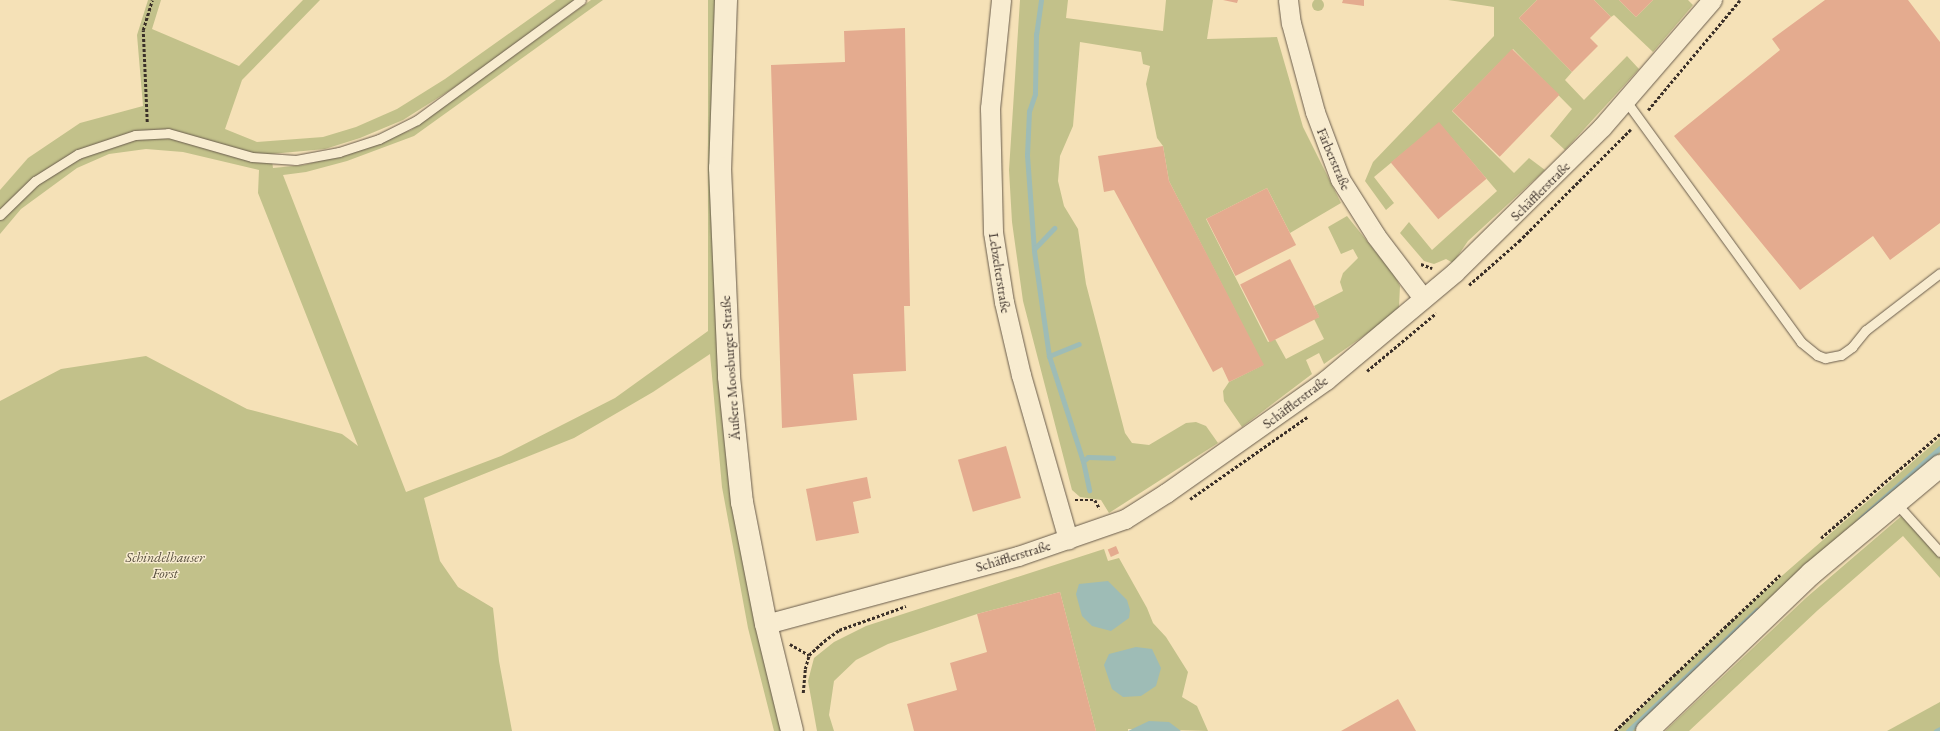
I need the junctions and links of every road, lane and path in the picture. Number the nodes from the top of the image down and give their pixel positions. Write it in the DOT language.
graph roads {
  1 [pos="152,0"];
  2 [pos="581,0"];
  3 [pos="726,0"];
  4 [pos="1002,0"];
  5 [pos="1288,0"];
  6 [pos="1712,0"];
  7 [pos="1626,102"];
  8 [pos="148,134"];
  9 [pos="0,215"];
  10 [pos="1418,261"];
  11 [pos="1940,273"];
  12 [pos="1462,279"];
  13 [pos="1423,298"];
  14 [pos="1940,434"];
  15 [pos="1940,466"];
  16 [pos="1896,472"];
  17 [pos="1072,498"];
  18 [pos="1896,503"];
  19 [pos="1107,526"];
  20 [pos="1068,539"];
  21 [pos="1940,552"];
  22 [pos="774,622"];
  23 [pos="809,655"];
  24 [pos="792,731"];
  25 [pos="1647,731"];
  1 -- 8 [label="path"];
  2 -- 8 [label="lane"];
  3 -- 22 [label="street, Äußere Moosburger Straße"];
  4 -- 20 [label="street, Lebzelterstraße"];
  5 -- 13 [label="street, Färberstraße"];
  6 -- 7 [label="street, Schäfflerstraße"];
  7 -- 11 [label="lane"];
  7 -- 12 [label="street, Schäfflerstraße"];
  8 -- 9 [label="lane"];
  10 -- 12 [label="path"];
  12 -- 13 [label="street, Schäfflerstraße"];
  13 -- 19 [label="street, Schäfflerstraße"];
  14 -- 16 [label="path"];
  15 -- 18 [label="street"];
  17 -- 19 [label="path"];
  18 -- 21 [label="lane"];
  18 -- 25 [label="street"];
  19 -- 20 [label="street, Schäfflerstraße"];
  20 -- 22 [label="street, Schäfflerstraße"];
  22 -- 23 [label="path"];
  22 -- 24 [label="street, Äußere Moosburger Straße"];
}
